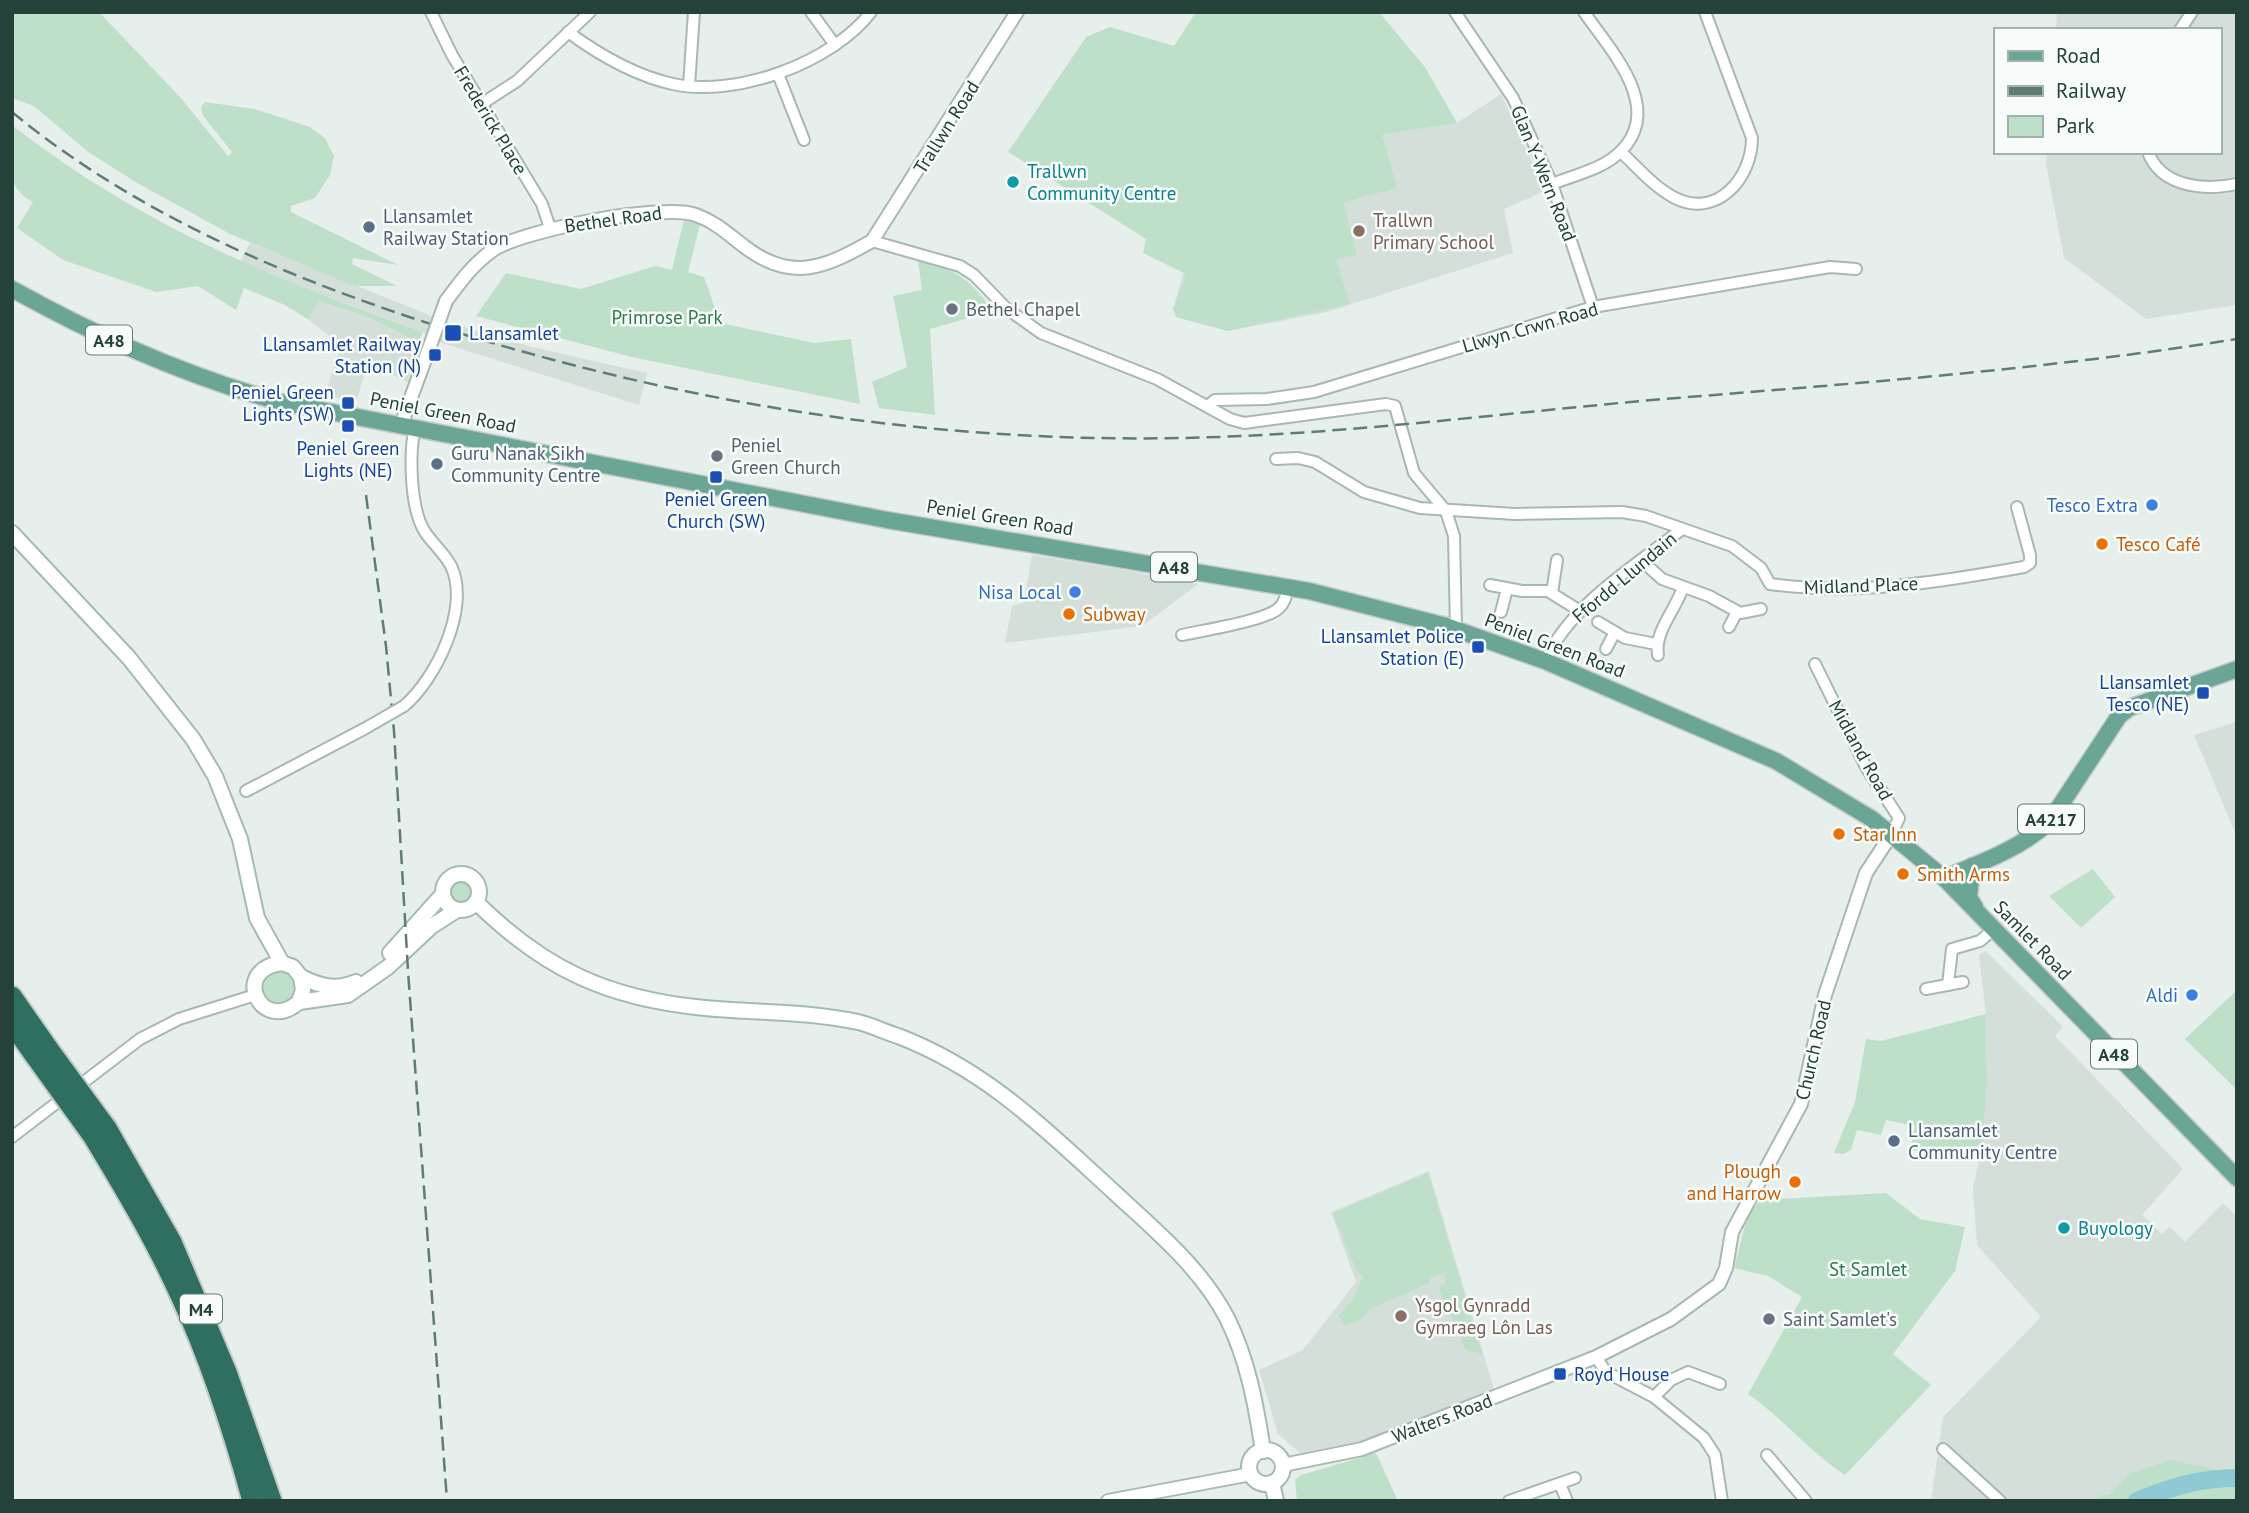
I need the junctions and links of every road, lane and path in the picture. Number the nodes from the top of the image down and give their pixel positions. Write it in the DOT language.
graph roads {
  1 [pos="431,12"];
  2 [pos="590,12"];
  3 [pos="694,12"];
  4 [pos="811,12"];
  5 [pos="871,12"];
  6 [pos="1017,12"];
  7 [pos="1455,12"];
  8 [pos="1584,12"];
  9 [pos="1705,12"];
  10 [pos="2192,12"];
  11 [pos="2181,28"];
  12 [pos="568,32"];
  13 [pos="835,45"];
  14 [pos="778,74"];
  15 [pos="689,86"];
  16 [pos="483,103"];
  17 [pos="804,140"];
  18 [pos="1621,152"];
  19 [pos="2149,154"];
  20 [pos="1552,184"];
  21 [pos="2237,184"];
  22 [pos="550,228"];
  23 [pos="872,241"];
  24 [pos="1856,269"];
  25 [pos="12,289"];
  26 [pos="1593,307"];
  27 [pos="1314,392"];
  28 [pos="1209,405"];
  29 [pos="1319,413"];
  30 [pos="408,426"];
  31 [pos="1276,459"];
  32 [pos="2017,507"];
  33 [pos="1446,511"];
  34 [pos="1682,529"];
  35 [pos="12,533"];
  36 [pos="1557,560"];
  37 [pos="1642,561"];
  38 [pos="1490,585"];
  39 [pos="1682,587"];
  40 [pos="1288,588"];
  41 [pos="1507,589"];
  42 [pos="1552,593"];
  43 [pos="1762,609"];
  44 [pos="1580,611"];
  45 [pos="1501,612"];
  46 [pos="1737,612"];
  47 [pos="1598,622"];
  48 [pos="1729,627"];
  49 [pos="1456,629"];
  50 [pos="1614,634"];
  51 [pos="1182,635"];
  52 [pos="1606,649"];
  53 [pos="1545,661"];
  54 [pos="1815,664"];
  55 [pos="2237,669"];
  56 [pos="246,791"];
  57 [pos="1891,835"];
  58 [pos="1972,866"];
  59 [pos="1944,878"];
  60 [pos="443,894"];
  61 [pos="476,902"];
  62 [pos="457,910"];
  63 [pos="1980,915"];
  64 [pos="1994,929"];
  65 [pos="282,963"];
  66 [pos="301,977"];
  67 [pos="1964,982"];
  68 [pos="1948,985"];
  69 [pos="1926,989"];
  70 [pos="255,995"];
  71 [pos="12,996"];
  72 [pos="299,1002"];
  73 [pos="12,1024"];
  74 [pos="42,1053"];
  75 [pos="100,1133"];
  76 [pos="12,1137"];
  77 [pos="2237,1178"];
  78 [pos="1596,1357"];
  79 [pos="1720,1384"];
  80 [pos="1654,1397"];
  81 [pos="1943,1449"];
  82 [pos="1263,1451"];
  83 [pos="1767,1455"];
  84 [pos="1283,1465"];
  85 [pos="1775,1465"];
  86 [pos="1251,1474"];
  87 [pos="1765,1474"];
  88 [pos="1575,1478"];
  89 [pos="1272,1483"];
  90 [pos="1560,1484"];
  91 [pos="252,1501"];
  92 [pos="272,1501"];
  93 [pos="1108,1501"];
  94 [pos="1276,1501"];
  95 [pos="1509,1501"];
  96 [pos="1567,1501"];
  97 [pos="1722,1501"];
  98 [pos="1805,1501"];
  99 [pos="2000,1501"];
  1 -- 16 [label="street, Frederick Place"];
  2 -- 12 [label="street"];
  3 -- 15 [label="street"];
  4 -- 13 [label="street"];
  5 -- 13 [label="street"];
  6 -- 23 [label="street, Trallwn Road"];
  7 -- 20 [label="street, Glan Y-Wern Road"];
  8 -- 18 [label="street"];
  9 -- 18 [label="street"];
  10 -- 11 [label="street"];
  12 -- 15 [label="street"];
  12 -- 16 [label="street"];
  13 -- 14 [label="street"];
  14 -- 15 [label="street"];
  14 -- 17 [label="street"];
  16 -- 22 [label="street, Frederick Place"];
  18 -- 20 [label="street"];
  19 -- 21 [label="street"];
  20 -- 26 [label="street, Glan Y-Wern Road"];
  22 -- 23 [label="street, Bethel Road"];
  22 -- 30 [label="street, Bethel Road, bridge"];
  23 -- 28 [label="street"];
  24 -- 26 [label="street, Llwyn Crwn Road"];
  25 -- 30 [label="main road, Peniel Green Road / A48"];
  26 -- 27 [label="street, Llwyn Crwn Road"];
  27 -- 28 [label="street, Llwyn Crwn Road"];
  27 -- 29 [label="street"];
  28 -- 29 [label="street"];
  29 -- 33 [label="street"];
  30 -- 40 [label="main road, Peniel Green Road / A48"];
  30 -- 56 [label="street, bridge"];
  31 -- 33 [label="street, Midland Place"];
  32 -- 34 [label="street, Midland Place"];
  33 -- 34 [label="street, Midland Place"];
  33 -- 49 [label="street"];
  34 -- 37 [label="street, Ffordd Llundain"];
  35 -- 65 [label="main road"];
  36 -- 42 [label="street"];
  37 -- 39 [label="street"];
  37 -- 44 [label="street, Ffordd Llundain"];
  38 -- 41 [label="street"];
  39 -- 46 [label="street"];
  39 -- 50 [label="street"];
  40 -- 49 [label="main road, Peniel Green Road / A48"];
  40 -- 51 [label="street"];
  41 -- 42 [label="street"];
  41 -- 45 [label="street"];
  42 -- 44 [label="street"];
  43 -- 46 [label="street"];
  44 -- 53 [label="street, Ffordd Llundain"];
  46 -- 48 [label="street"];
  47 -- 50 [label="street"];
  49 -- 53 [label="main road, Peniel Green Road / A48"];
  50 -- 52 [label="street"];
  53 -- 57 [label="main road, Peniel Green Road / A48"];
  54 -- 57 [label="street, Midland Road"];
  55 -- 58 [label="main road, A4217"];
  57 -- 59 [label="main road, Peniel Green Road / A48"];
  57 -- 78 [label="street, Church Road"];
  58 -- 59 [label="main road, A4217"];
  58 -- 63 [label="main road"];
  59 -- 63 [label="main road, Samlet Road / A48"];
  60 -- 61 [label="main road"];
  60 -- 62 [label="main road"];
  60 -- 66 [label="main road"];
  61 -- 62 [label="main road"];
  61 -- 82 [label="main road"];
  62 -- 72 [label="main road"];
  63 -- 64 [label="main road, Samlet Road / A48"];
  64 -- 68 [label="street"];
  64 -- 77 [label="main road, Samlet Road / A48"];
  65 -- 66 [label="main road"];
  65 -- 70 [label="main road"];
  66 -- 72 [label="main road"];
  67 -- 68 [label="street"];
  68 -- 69 [label="street"];
  70 -- 72 [label="main road"];
  70 -- 76 [label="street"];
  71 -- 74 [label="highway, M4"];
  73 -- 74 [label="highway, M4"];
  74 -- 75 [label="highway, M4, bridge"];
  75 -- 91 [label="highway, M4"];
  75 -- 92 [label="highway, M4"];
  78 -- 80 [label="street"];
  78 -- 84 [label="street, Walters Road"];
  79 -- 80 [label="street"];
  80 -- 97 [label="street"];
  81 -- 99 [label="street"];
  82 -- 84 [label="main road"];
  82 -- 86 [label="main road"];
  83 -- 85 [label="street"];
  84 -- 89 [label="main road"];
  85 -- 87 [label="street"];
  85 -- 98 [label="street"];
  86 -- 89 [label="main road"];
  86 -- 93 [label="street"];
  88 -- 90 [label="street"];
  89 -- 94 [label="main road"];
  90 -- 95 [label="street"];
  90 -- 96 [label="street"];
}
